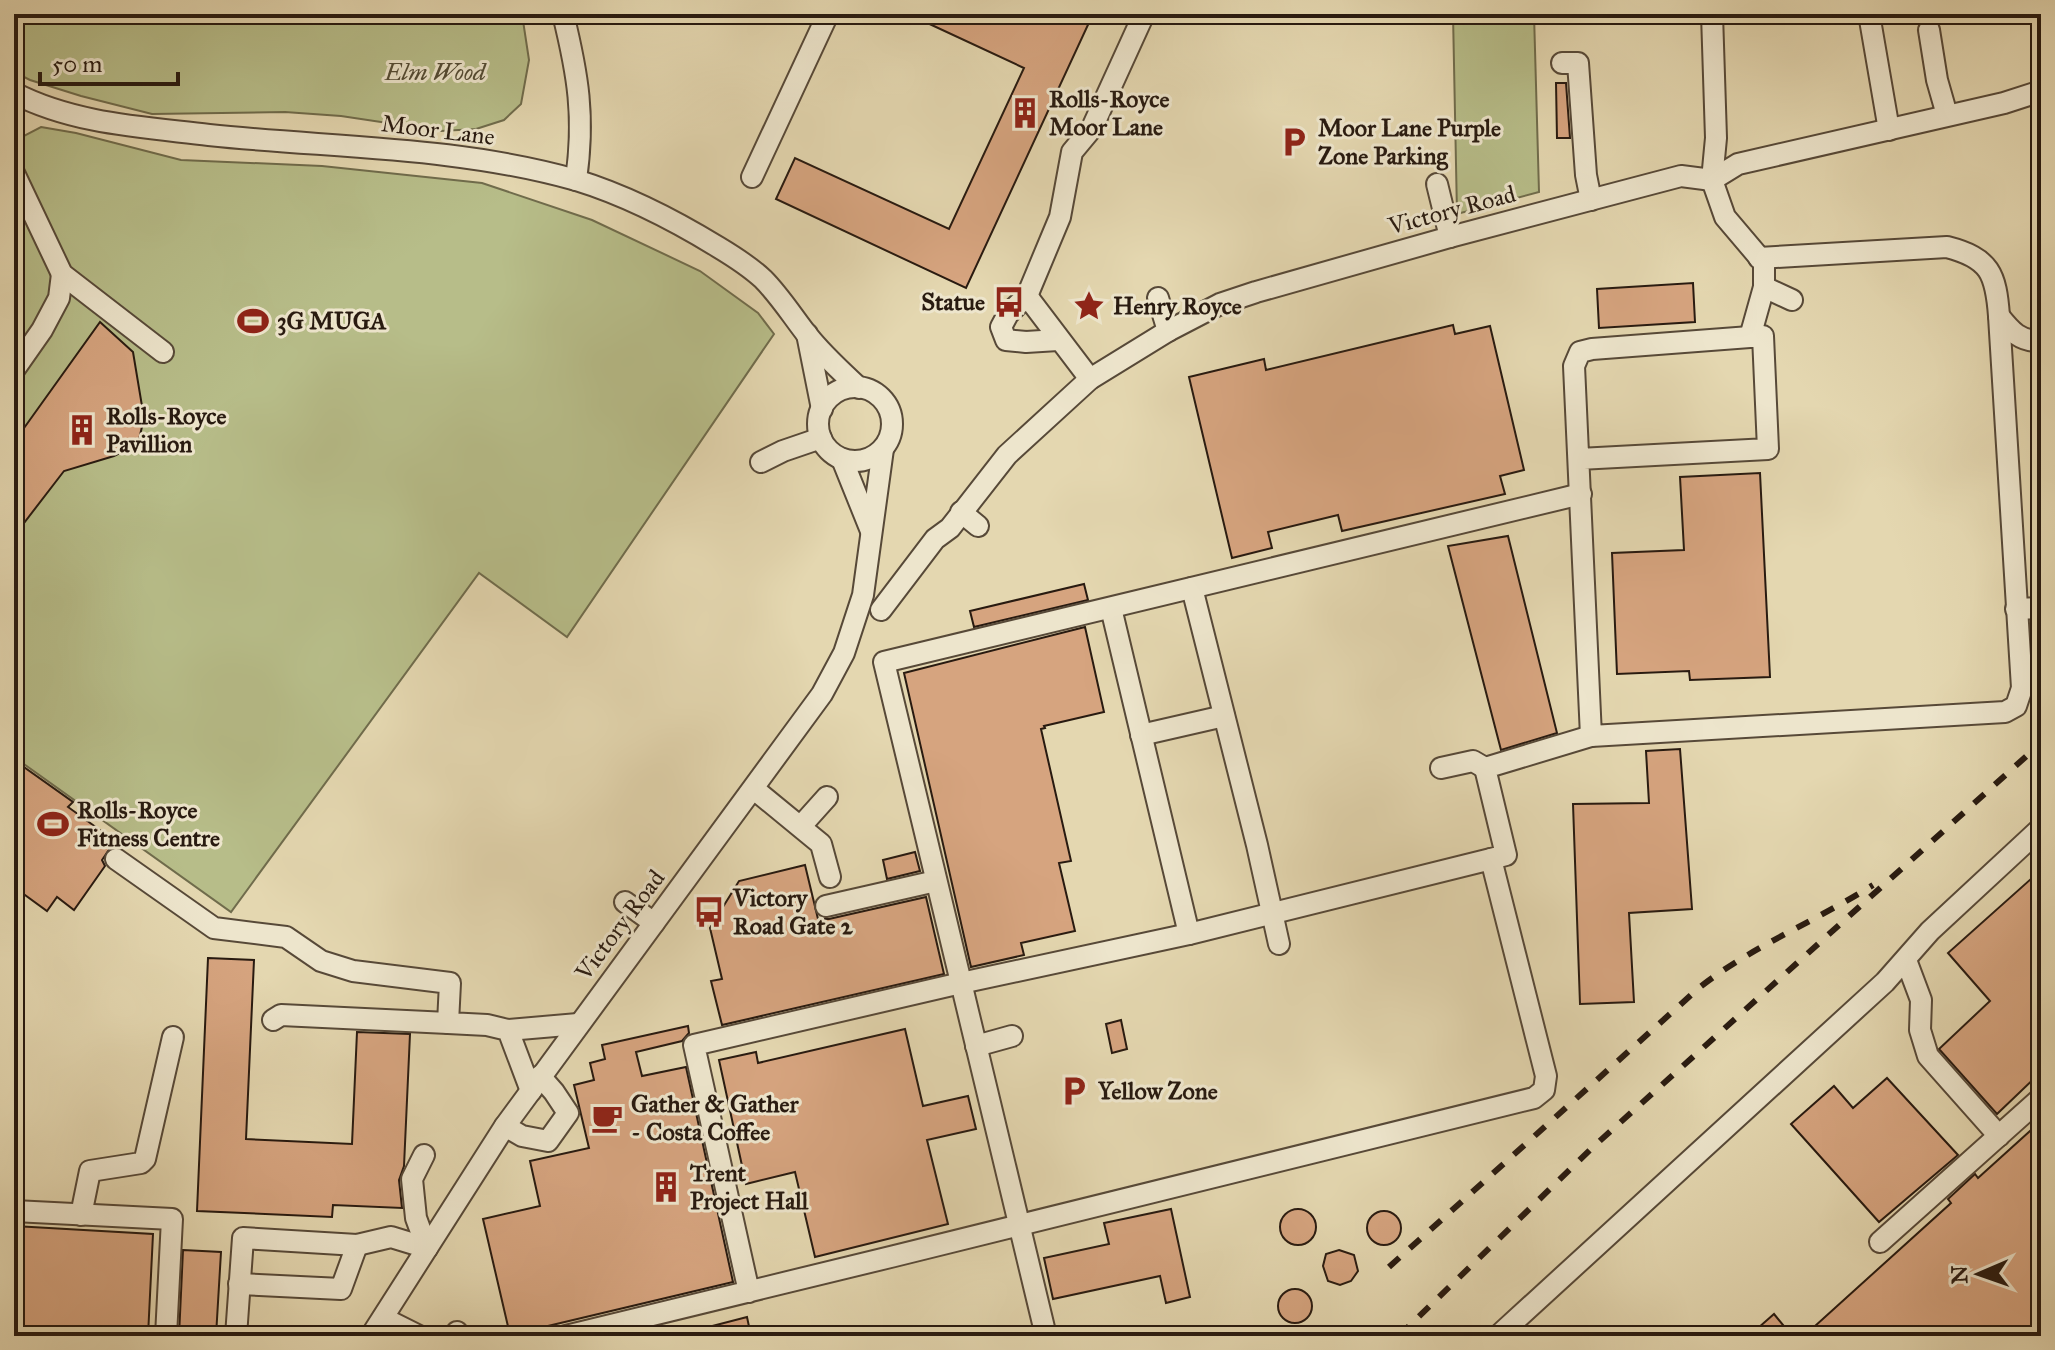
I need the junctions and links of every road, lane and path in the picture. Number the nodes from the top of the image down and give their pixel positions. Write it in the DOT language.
graph roads {
  1 [pos="563,14"];
  2 [pos="828,14"];
  3 [pos="1144,14"];
  4 [pos="1712,14"];
  5 [pos="1869,14"];
  6 [pos="1929,30"];
  7 [pos="1562,63"];
  8 [pos="2041,91"];
  9 [pos="14,93"];
  10 [pos="1947,115"];
  11 [pos="1889,130"];
  12 [pos="14,173"];
  13 [pos="752,177"];
  14 [pos="576,180"];
  15 [pos="1712,180"];
  16 [pos="1437,184"];
  17 [pos="1591,200"];
  18 [pos="1450,237"];
  19 [pos="1759,258"];
  20 [pos="62,274"];
  21 [pos="1764,287"];
  22 [pos="1027,296"];
  23 [pos="1158,298"];
  24 [pos="1792,300"];
  25 [pos="1999,316"];
  26 [pos="1168,331"];
  27 [pos="807,334"];
  28 [pos="1750,337"];
  29 [pos="1058,340"];
  30 [pos="2041,341"];
  31 [pos="163,352"];
  32 [pos="14,370"];
  33 [pos="1090,379"];
  34 [pos="859,388"];
  35 [pos="822,409"];
  36 [pos="821,438"];
  37 [pos="883,449"];
  38 [pos="842,459"];
  39 [pos="1579,459"];
  40 [pos="761,462"];
  41 [pos="1581,494"];
  42 [pos="955,520"];
  43 [pos="978,526"];
  44 [pos="871,531"];
  45 [pos="1192,588"];
  46 [pos="1111,608"];
  47 [pos="2041,608"];
  48 [pos="2016,609"];
  49 [pos="881,610"];
  50 [pos="1224,716"];
  51 [pos="1141,735"];
  52 [pos="1591,736"];
  53 [pos="1441,768"];
  54 [pos="1485,768"];
  55 [pos="754,789"];
  56 [pos="827,797"];
  57 [pos="801,826"];
  58 [pos="2041,828"];
  59 [pos="116,859"];
  60 [pos="1491,859"];
  61 [pos="830,877"];
  62 [pos="936,881"];
  63 [pos="625,902"];
  64 [pos="826,906"];
  65 [pos="1272,913"];
  66 [pos="654,923"];
  67 [pos="1189,934"];
  68 [pos="1279,944"];
  69 [pos="1906,960"];
  70 [pos="961,983"];
  71 [pos="273,1020"];
  72 [pos="448,1023"];
  73 [pos="578,1024"];
  74 [pos="508,1030"];
  75 [pos="1012,1036"];
  76 [pos="173,1037"];
  77 [pos="976,1046"];
  78 [pos="535,1084"];
  79 [pos="2041,1098"];
  80 [pos="505,1126"];
  81 [pos="1999,1136"];
  82 [pos="424,1155"];
  83 [pos="14,1211"];
  84 [pos="81,1215"];
  85 [pos="1020,1226"];
  86 [pos="1880,1242"];
  87 [pos="357,1245"];
  88 [pos="427,1248"];
  89 [pos="239,1284"];
  90 [pos="749,1292"];
  91 [pos="383,1318"];
  92 [pos="166,1336"];
  93 [pos="236,1336"];
  94 [pos="371,1336"];
  95 [pos="419,1336"];
  96 [pos="566,1336"];
  97 [pos="1046,1336"];
  98 [pos="1498,1336"];
  1 -- 14 [label="street"];
  2 -- 13 [label="street"];
  3 -- 22 [label="street"];
  4 -- 15 [label="street"];
  5 -- 11 [label="street"];
  6 -- 10 [label="street"];
  7 -- 17 [label="street"];
  8 -- 10 [label="street, Victory Road"];
  9 -- 14 [label="street, Moor Lane"];
  10 -- 11 [label="street, Victory Road"];
  11 -- 15 [label="street, Victory Road"];
  12 -- 20 [label="street"];
  14 -- 27 [label="street, Moor Lane"];
  15 -- 17 [label="street, Victory Road"];
  15 -- 19 [label="street"];
  16 -- 18 [label="street"];
  17 -- 18 [label="street, Victory Road"];
  18 -- 26 [label="street, Victory Road"];
  19 -- 21 [label="street"];
  19 -- 25 [label="street"];
  20 -- 31 [label="street"];
  20 -- 32 [label="street"];
  21 -- 24 [label="street"];
  21 -- 28 [label="street"];
  22 -- 29 [label="street"];
  22 -- 29 [label="street"];
  23 -- 26 [label="street"];
  25 -- 30 [label="street"];
  25 -- 48 [label="street"];
  26 -- 33 [label="street, Victory Road"];
  27 -- 34 [label="street, Moor Lane"];
  27 -- 35 [label="street, Moor Lane"];
  28 -- 39 [label="street"];
  28 -- 39 [label="street"];
  29 -- 33 [label="street"];
  33 -- 42 [label="street, Victory Road"];
  34 -- 35 [label="street"];
  34 -- 37 [label="street"];
  35 -- 36 [label="street"];
  36 -- 38 [label="street"];
  36 -- 40 [label="street"];
  37 -- 38 [label="street"];
  37 -- 44 [label="street, Victory Road"];
  38 -- 44 [label="street, Victory Road"];
  39 -- 41 [label="street"];
  41 -- 45 [label="street"];
  41 -- 52 [label="street"];
  42 -- 43 [label="street"];
  42 -- 49 [label="street, Victory Road"];
  44 -- 55 [label="street, Victory Road"];
  45 -- 46 [label="street"];
  45 -- 50 [label="street"];
  46 -- 51 [label="street"];
  46 -- 62 [label="street"];
  47 -- 48 [label="street"];
  48 -- 52 [label="street"];
  50 -- 51 [label="street"];
  50 -- 65 [label="street"];
  51 -- 67 [label="street"];
  52 -- 54 [label="street"];
  53 -- 54 [label="street"];
  54 -- 60 [label="street"];
  55 -- 57 [label="street"];
  55 -- 66 [label="street, Victory Road"];
  56 -- 57 [label="street"];
  57 -- 61 [label="street"];
  58 -- 69 [label="street"];
  59 -- 72 [label="street"];
  60 -- 65 [label="street"];
  60 -- 85 [label="street"];
  62 -- 64 [label="street"];
  62 -- 70 [label="street"];
  63 -- 66 [label="street"];
  65 -- 67 [label="street"];
  65 -- 68 [label="street"];
  66 -- 73 [label="street, Victory Road"];
  67 -- 70 [label="street"];
  69 -- 81 [label="street"];
  69 -- 98 [label="street"];
  70 -- 77 [label="street"];
  70 -- 90 [label="street"];
  71 -- 72 [label="street"];
  72 -- 74 [label="street"];
  73 -- 74 [label="street"];
  73 -- 78 [label="street, Victory Road"];
  74 -- 78 [label="street"];
  75 -- 77 [label="street"];
  76 -- 84 [label="street"];
  77 -- 85 [label="street"];
  78 -- 80 [label="street, Victory Road"];
  78 -- 80 [label="street"];
  79 -- 81 [label="street"];
  80 -- 88 [label="street, Victory Road"];
  81 -- 86 [label="street"];
  82 -- 88 [label="street"];
  83 -- 84 [label="street"];
  84 -- 92 [label="street"];
  85 -- 90 [label="street"];
  85 -- 97 [label="street"];
  87 -- 88 [label="street"];
  87 -- 89 [label="street"];
  87 -- 89 [label="street"];
  88 -- 91 [label="street, Victory Road"];
  89 -- 93 [label="street"];
  90 -- 96 [label="street"];
  91 -- 94 [label="street, Victory Road"];
  91 -- 95 [label="street"];
}
